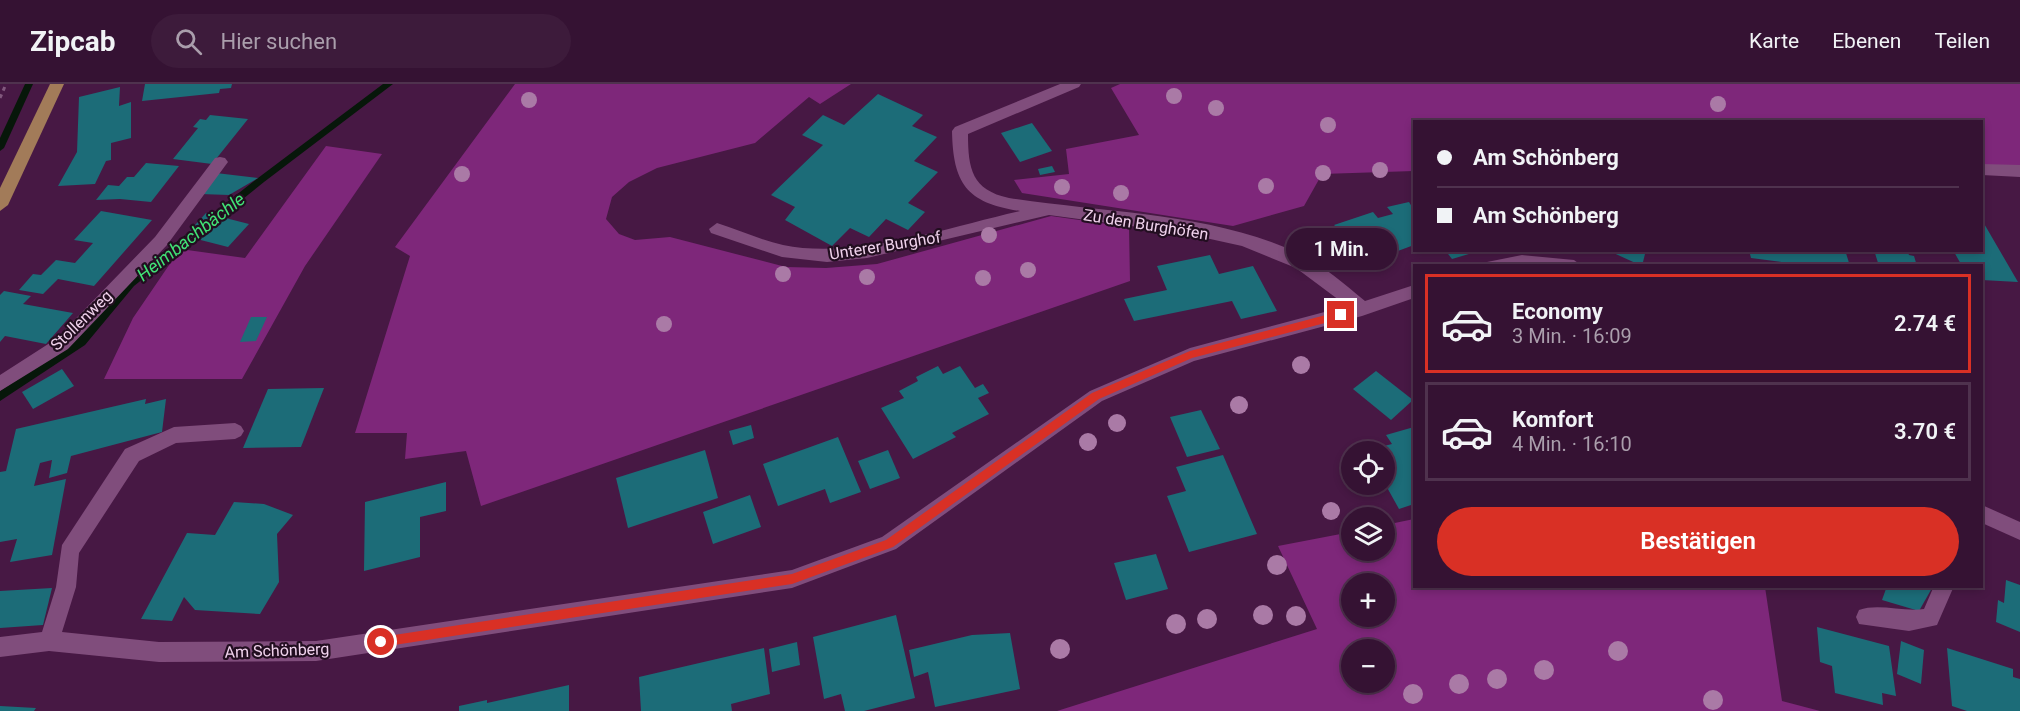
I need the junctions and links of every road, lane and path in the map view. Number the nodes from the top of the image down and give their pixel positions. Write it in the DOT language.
graph roads {
  1 [pos="6,84"];
  2 [pos="57,84"];
  3 [pos="1074,84"];
  4 [pos="0,98"];
  5 [pos="220,162"];
  6 [pos="1983,170"];
  7 [pos="2020,171"];
  8 [pos="0,206"];
  9 [pos="1054,210"];
  10 [pos="717,229"];
  11 [pos="1497,264"];
  12 [pos="1562,264"];
  13 [pos="1413,292"];
  14 [pos="1362,309"];
  15 [pos="0,384"];
  16 [pos="235,431"];
  17 [pos="1983,514"];
  18 [pos="2020,531"];
  19 [pos="1943,588"];
  20 [pos="1866,617"];
  21 [pos="49,641"];
  22 [pos="0,646"];
  1 -- 4 [label="path"];
  2 -- 8 [label="main road"];
  3 -- 9 [label="street, Zu den Burghöfen"];
  5 -- 15 [label="street, Stollenweg"];
  6 -- 7 [label="street"];
  9 -- 10 [label="street, Unterer Burghof"];
  9 -- 14 [label="street, Zu den Burghöfen"];
  11 -- 12 [label="street"];
  13 -- 14 [label="street, Am Schönberg"];
  14 -- 21 [label="street, Am Schönberg"];
  16 -- 21 [label="street"];
  17 -- 18 [label="street"];
  19 -- 20 [label="street"];
  21 -- 22 [label="street, Am Schönberg"];
}
